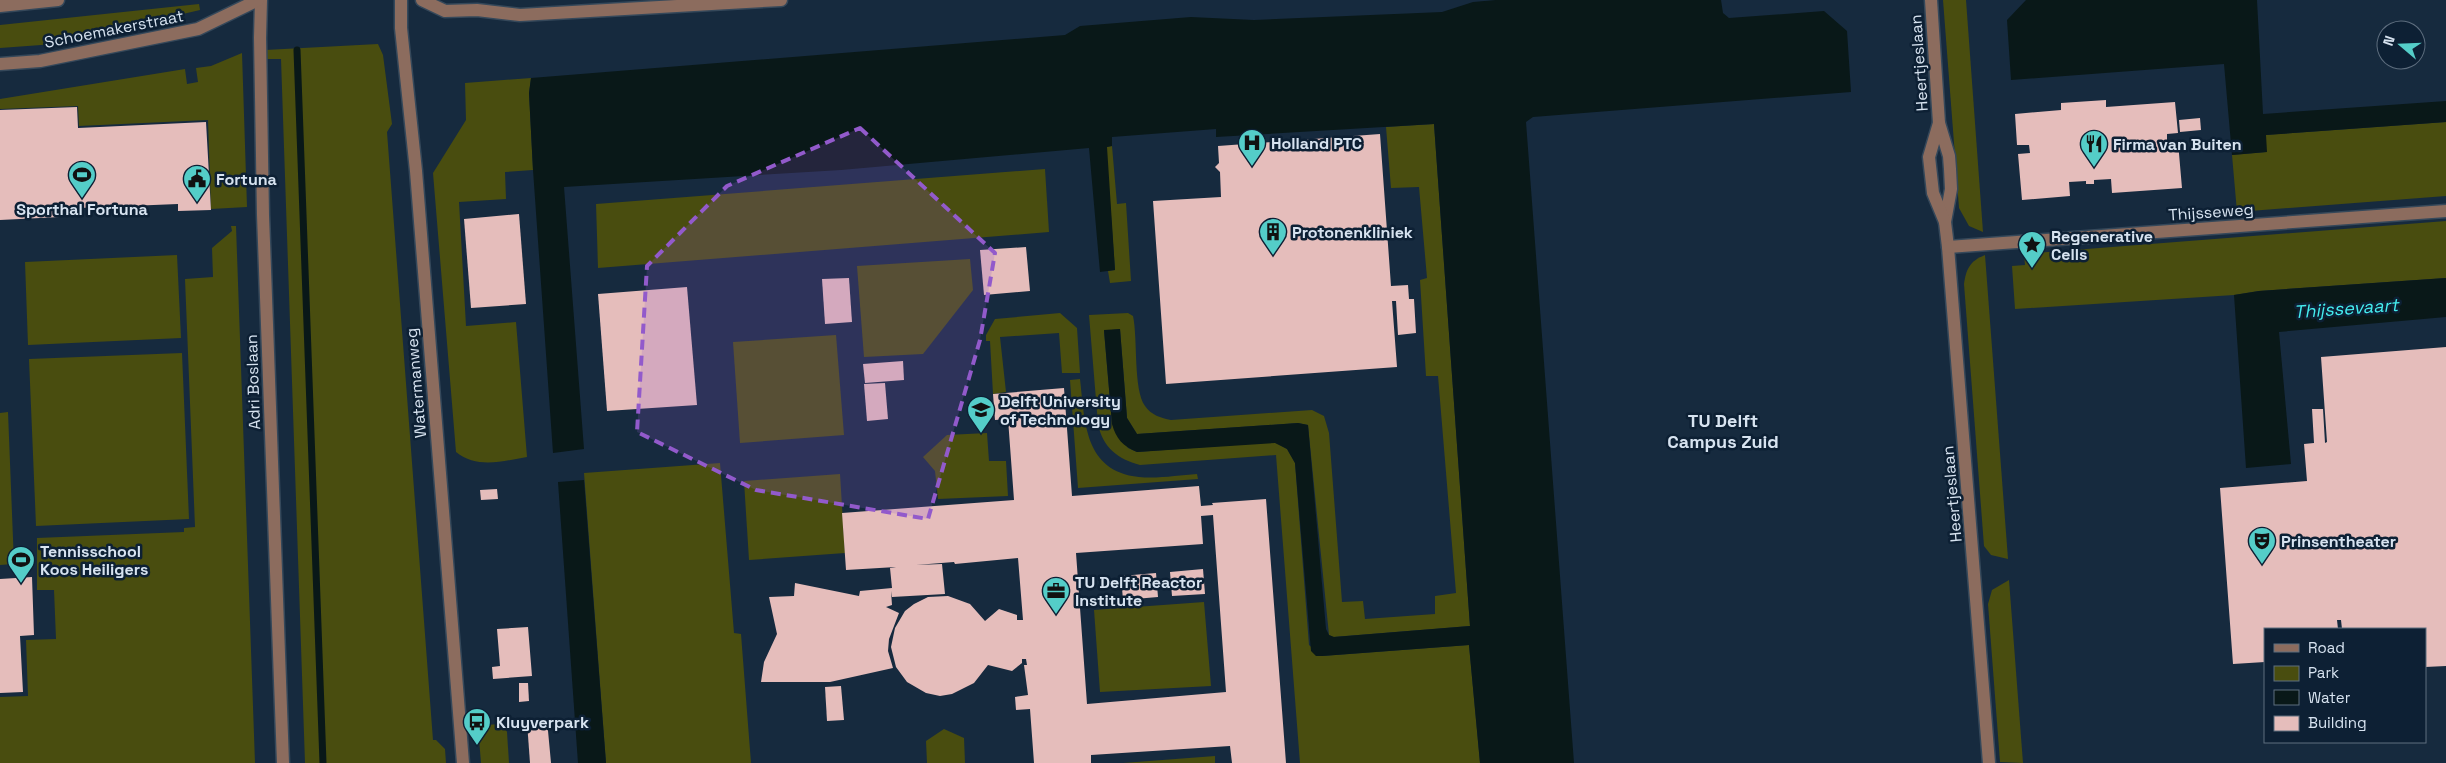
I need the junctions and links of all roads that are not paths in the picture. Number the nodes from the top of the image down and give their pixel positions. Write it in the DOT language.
graph roads {
  1 [pos="58,0"];
  2 [pos="260,0"];
  3 [pos="401,0"];
  4 [pos="422,0"];
  5 [pos="781,0"];
  6 [pos="1930,0"];
  7 [pos="0,6"];
  8 [pos="0,64"];
  9 [pos="1939,124"];
  10 [pos="2446,211"];
  11 [pos="1945,222"];
  12 [pos="1948,247"];
  13 [pos="283,763"];
  14 [pos="463,763"];
  15 [pos="1989,763"];
  1 -- 7 [label="street"];
  2 -- 8 [label="street, Schoemakerstraat"];
  2 -- 13 [label="street, Adri Boslaan"];
  3 -- 14 [label="street, Watermanweg"];
  4 -- 5 [label="street"];
  6 -- 9 [label="street, Heertjeslaan"];
  9 -- 11 [label="street, Heertjeslaan"];
  9 -- 11 [label="street, Heertjeslaan"];
  10 -- 12 [label="street, Thijsseweg"];
  11 -- 12 [label="street, Heertjeslaan"];
  12 -- 15 [label="street, Heertjeslaan"];
}
